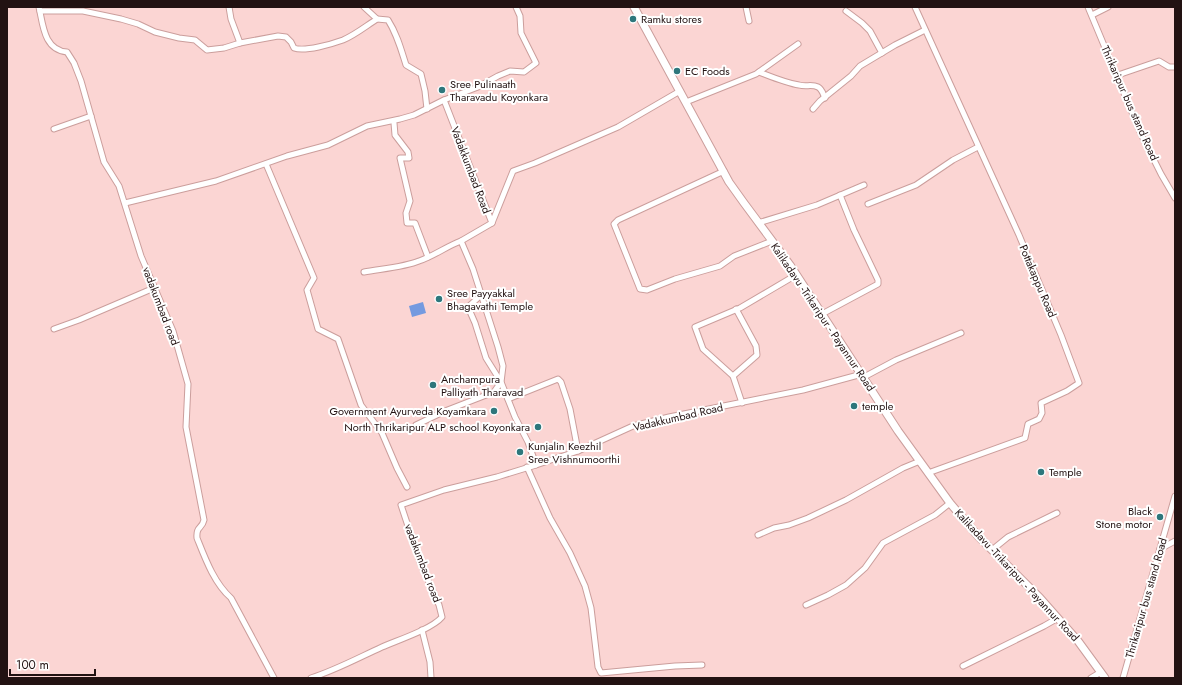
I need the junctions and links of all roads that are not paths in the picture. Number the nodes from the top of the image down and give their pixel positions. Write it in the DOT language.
graph roads {
  1 [pos="229,7"];
  2 [pos="516,7"];
  3 [pos="634,7"];
  4 [pos="746,7"];
  5 [pos="915,7"];
  6 [pos="1088,7"];
  7 [pos="1108,7"];
  8 [pos="368,8"];
  9 [pos="40,9"];
  10 [pos="846,11"];
  11 [pos="1092,15"];
  12 [pos="377,19"];
  13 [pos="749,21"];
  14 [pos="925,30"];
  15 [pos="240,43"];
  16 [pos="798,44"];
  17 [pos="882,53"];
  18 [pos="1175,67"];
  19 [pos="759,72"];
  20 [pos="1118,75"];
  21 [pos="680,91"];
  22 [pos="825,98"];
  23 [pos="444,100"];
  24 [pos="686,102"];
  25 [pos="427,109"];
  26 [pos="813,109"];
  27 [pos="91,116"];
  28 [pos="394,124"];
  29 [pos="54,129"];
  30 [pos="978,147"];
  31 [pos="266,164"];
  32 [pos="724,171"];
  33 [pos="864,185"];
  34 [pos="840,195"];
  35 [pos="1175,198"];
  36 [pos="125,204"];
  37 [pos="868,204"];
  38 [pos="492,223"];
  39 [pos="758,223"];
  40 [pos="462,241"];
  41 [pos="772,241"];
  42 [pos="428,257"];
  43 [pos="364,272"];
  44 [pos="796,275"];
  45 [pos="154,288"];
  46 [pos="480,296"];
  47 [pos="736,309"];
  48 [pos="822,314"];
  49 [pos="54,329"];
  50 [pos="961,333"];
  51 [pos="863,375"];
  52 [pos="733,376"];
  53 [pos="500,382"];
  54 [pos="508,399"];
  55 [pos="742,403"];
  56 [pos="416,425"];
  57 [pos="578,451"];
  58 [pos="920,461"];
  59 [pos="536,464"];
  60 [pos="527,467"];
  61 [pos="928,474"];
  62 [pos="407,487"];
  63 [pos="1175,496"];
  64 [pos="950,503"];
  65 [pos="1174,503"];
  66 [pos="1057,513"];
  67 [pos="758,535"];
  68 [pos="1175,541"];
  69 [pos="1160,549"];
  70 [pos="992,550"];
  71 [pos="806,605"];
  72 [pos="1058,618"];
  73 [pos="422,630"];
  74 [pos="702,666"];
  75 [pos="963,666"];
  76 [pos="1103,675"];
  77 [pos="274,678"];
  78 [pos="311,678"];
  79 [pos="432,678"];
  80 [pos="1091,678"];
  81 [pos="1123,678"];
  1 -- 15 [label="street"];
  2 -- 23 [label="street"];
  3 -- 21 [label="main road, Kalikadavu -Trikaripur - Payannur Road"];
  4 -- 13 [label="street"];
  5 -- 14 [label="street, Pottakappu Road"];
  6 -- 11 [label="street, Thrikaripur bus stand Road"];
  7 -- 11 [label="street"];
  8 -- 12 [label="street"];
  9 -- 15 [label="street"];
  9 -- 27 [label="street, vadakumbad road"];
  10 -- 17 [label="street"];
  11 -- 20 [label="street, Thrikaripur bus stand Road"];
  12 -- 15 [label="street"];
  12 -- 25 [label="street"];
  14 -- 17 [label="street"];
  14 -- 30 [label="street, Pottakappu Road"];
  16 -- 19 [label="street"];
  17 -- 22 [label="street"];
  18 -- 20 [label="street"];
  19 -- 22 [label="street"];
  19 -- 24 [label="street"];
  20 -- 35 [label="street, Thrikaripur bus stand Road"];
  21 -- 24 [label="main road, Kalikadavu -Trikaripur - Payannur Road"];
  21 -- 38 [label="street"];
  22 -- 26 [label="street"];
  23 -- 25 [label="street"];
  23 -- 38 [label="street, Vadakkumbad Road"];
  24 -- 32 [label="main road, Kalikadavu -Trikaripur - Payannur Road"];
  25 -- 31 [label="street"];
  27 -- 29 [label="street"];
  27 -- 36 [label="street, vadakumbad road"];
  28 -- 42 [label="street"];
  30 -- 37 [label="street"];
  30 -- 61 [label="street, Pottakappu Road"];
  31 -- 36 [label="street"];
  31 -- 62 [label="street"];
  32 -- 39 [label="main road, Kalikadavu -Trikaripur - Payannur Road"];
  32 -- 41 [label="street"];
  33 -- 34 [label="street"];
  34 -- 39 [label="street"];
  34 -- 48 [label="street"];
  36 -- 45 [label="street, vadakumbad road"];
  38 -- 40 [label="street, Vadakkumbad Road"];
  39 -- 41 [label="main road, Kalikadavu -Trikaripur - Payannur Road"];
  40 -- 42 [label="street, Vadakkumbad Road"];
  40 -- 46 [label="street"];
  41 -- 44 [label="main road, Kalikadavu -Trikaripur - Payannur Road"];
  42 -- 43 [label="street, Vadakkumbad Road"];
  44 -- 47 [label="street"];
  44 -- 48 [label="main road, Kalikadavu -Trikaripur - Payannur Road"];
  45 -- 49 [label="street"];
  45 -- 77 [label="street, vadakumbad road"];
  46 -- 53 [label="street"];
  46 -- 53 [label="street"];
  47 -- 52 [label="street"];
  47 -- 52 [label="street"];
  48 -- 51 [label="main road, Kalikadavu -Trikaripur - Payannur Road"];
  50 -- 51 [label="street, Vadakkumbad Road"];
  51 -- 55 [label="street, Vadakkumbad Road"];
  51 -- 58 [label="main road, Kalikadavu -Trikaripur - Payannur Road"];
  52 -- 55 [label="street"];
  53 -- 54 [label="street"];
  53 -- 56 [label="street"];
  54 -- 57 [label="street"];
  54 -- 59 [label="street"];
  55 -- 57 [label="street, Vadakkumbad Road"];
  57 -- 59 [label="street, Vadakkumbad Road"];
  58 -- 61 [label="main road, Kalikadavu -Trikaripur - Payannur Road"];
  58 -- 67 [label="street"];
  59 -- 60 [label="street, vadakumbad road"];
  60 -- 73 [label="street, vadakumbad road"];
  60 -- 74 [label="street"];
  61 -- 64 [label="main road, Kalikadavu -Trikaripur - Payannur Road"];
  63 -- 65 [label="street, Thrikaripur bus stand Road"];
  64 -- 70 [label="main road, Kalikadavu -Trikaripur - Payannur Road"];
  64 -- 71 [label="street"];
  65 -- 69 [label="street, Thrikaripur bus stand Road"];
  66 -- 70 [label="street"];
  68 -- 69 [label="street"];
  69 -- 81 [label="street, Thrikaripur bus stand Road"];
  70 -- 72 [label="main road, Kalikadavu -Trikaripur - Payannur Road"];
  72 -- 75 [label="street"];
  72 -- 76 [label="main road, Kalikadavu -Trikaripur - Payannur Road"];
  73 -- 78 [label="street, vadakumbad road"];
  73 -- 79 [label="street"];
  76 -- 80 [label="street"];
}
